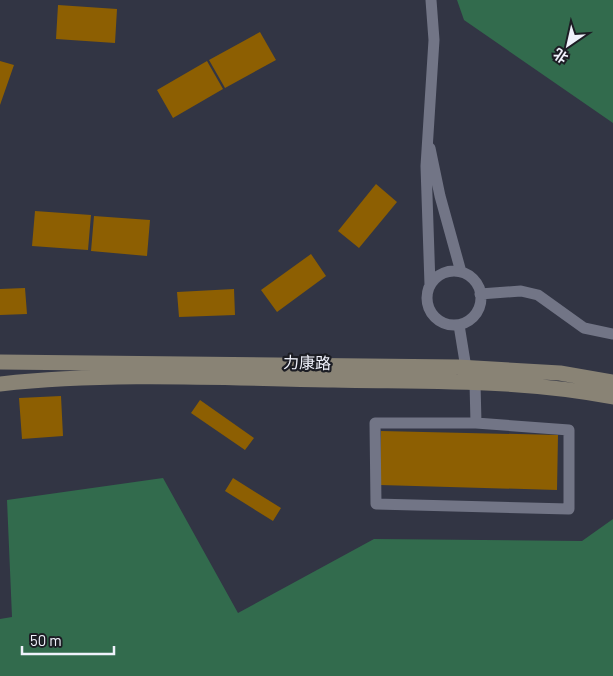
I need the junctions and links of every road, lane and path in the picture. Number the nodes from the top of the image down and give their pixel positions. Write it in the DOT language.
graph roads {
  1 [pos="431,0"];
  2 [pos="428,139"];
  3 [pos="461,272"];
  4 [pos="430,285"];
  5 [pos="480,294"];
  6 [pos="459,325"];
  7 [pos="613,334"];
  8 [pos="0,362"];
  9 [pos="466,368"];
  10 [pos="613,382"];
  11 [pos="475,383"];
  12 [pos="0,384"];
  13 [pos="613,397"];
  14 [pos="476,423"];
  1 -- 2 [label="street"];
  2 -- 3 [label="street"];
  2 -- 4 [label="street"];
  3 -- 4 [label="street"];
  3 -- 5 [label="street"];
  4 -- 6 [label="street"];
  5 -- 6 [label="street"];
  5 -- 7 [label="street"];
  6 -- 9 [label="street"];
  8 -- 9 [label="street, 力康路"];
  9 -- 10 [label="street, 力康路"];
  11 -- 12 [label="street, 力康路"];
  11 -- 13 [label="street, 力康路"];
  11 -- 14 [label="street"];
  14 -- 14 [label="street"];
}
